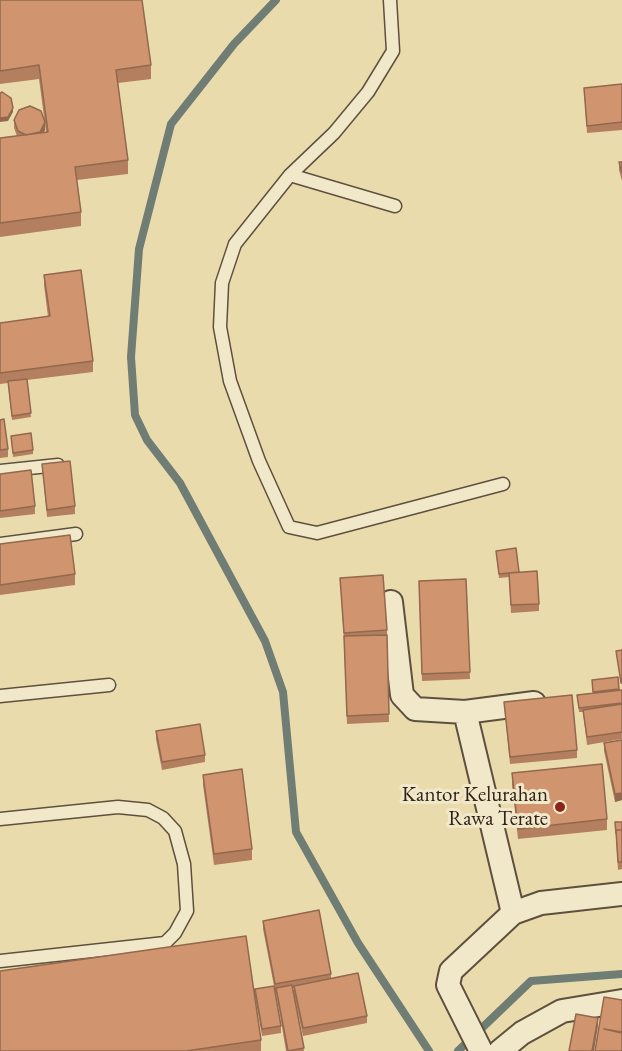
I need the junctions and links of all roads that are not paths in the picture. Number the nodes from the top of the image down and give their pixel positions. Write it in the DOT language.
graph roads {
  1 [pos="390,0"];
  2 [pos="290,175"];
  3 [pos="395,206"];
  4 [pos="66,464"];
  5 [pos="0,471"];
  6 [pos="503,484"];
  7 [pos="76,534"];
  8 [pos="0,544"];
  9 [pos="391,602"];
  10 [pos="109,685"];
  11 [pos="0,696"];
  12 [pos="558,700"];
  13 [pos="465,712"];
  14 [pos="0,819"];
  15 [pos="622,894"];
  16 [pos="513,913"];
  17 [pos="0,961"];
  18 [pos="622,1001"];
  19 [pos="487,1050"];
  1 -- 2 [label="lane"];
  2 -- 3 [label="lane"];
  2 -- 6 [label="lane"];
  4 -- 5 [label="lane"];
  7 -- 8 [label="lane"];
  9 -- 13 [label="street"];
  10 -- 11 [label="lane"];
  12 -- 13 [label="street"];
  13 -- 16 [label="street"];
  14 -- 17 [label="lane"];
  15 -- 16 [label="street"];
  16 -- 19 [label="street"];
  18 -- 19 [label="street"];
}
